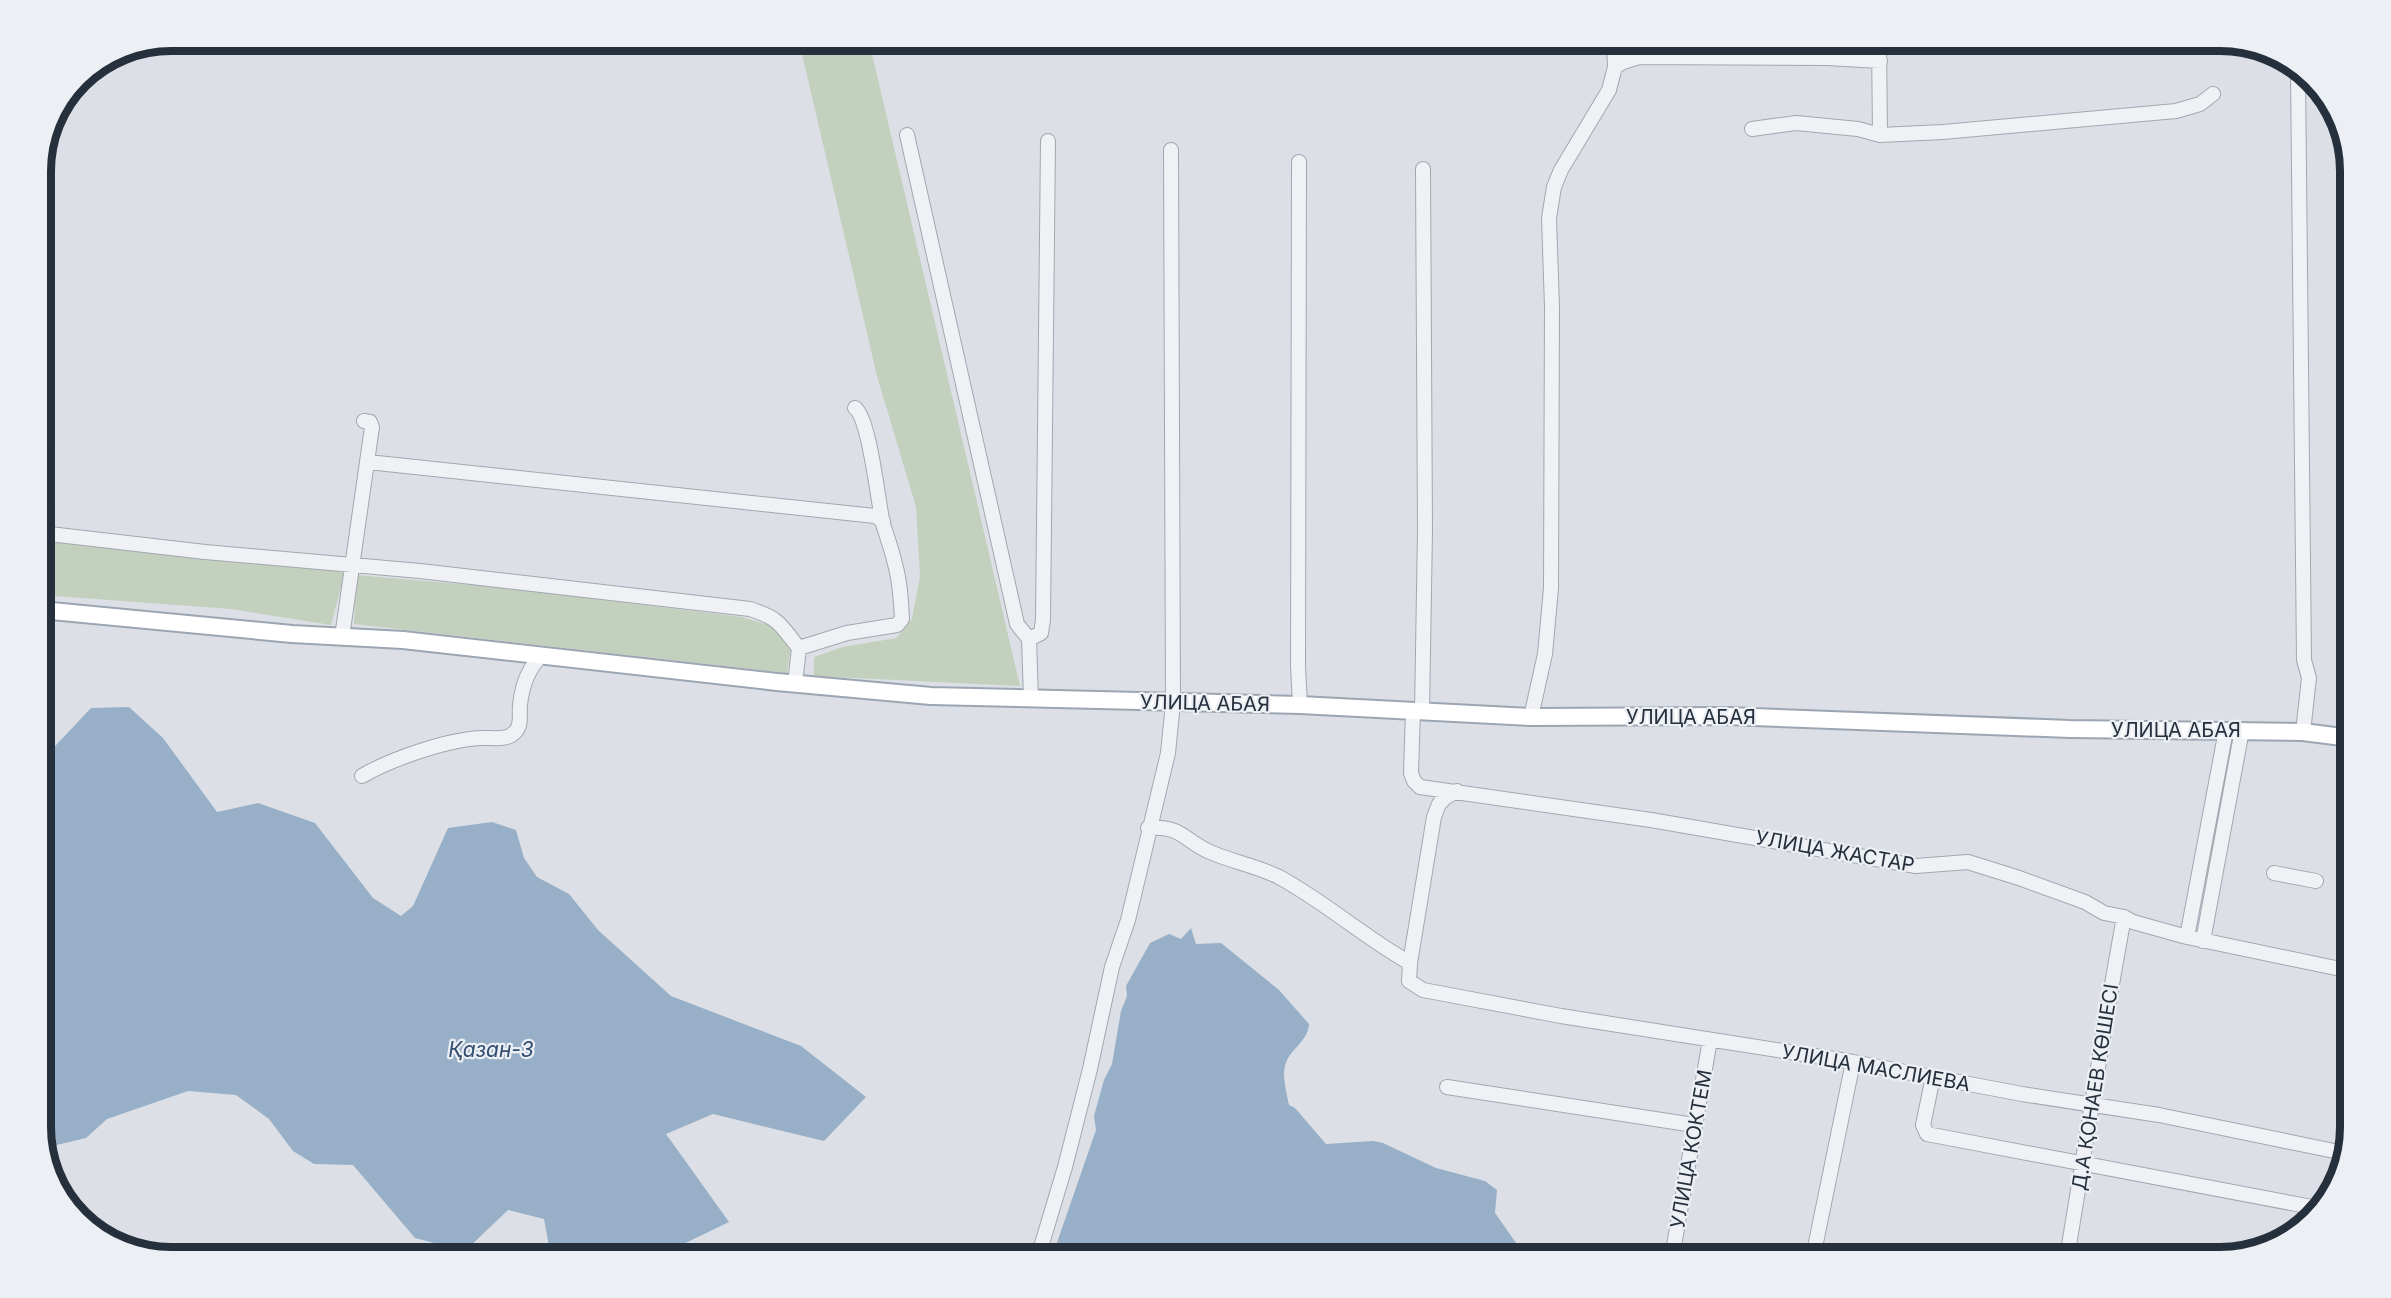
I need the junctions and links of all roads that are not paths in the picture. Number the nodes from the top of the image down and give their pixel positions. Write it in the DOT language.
graph roads {
  1 [pos="1614,51"];
  2 [pos="1880,51"];
  3 [pos="1880,61"];
  4 [pos="1615,67"];
  5 [pos="2298,80"];
  6 [pos="2213,94"];
  7 [pos="1752,129"];
  8 [pos="907,135"];
  9 [pos="1880,135"];
  10 [pos="1048,141"];
  11 [pos="1171,150"];
  12 [pos="1299,162"];
  13 [pos="1423,169"];
  14 [pos="855,408"];
  15 [pos="364,421"];
  16 [pos="368,462"];
  17 [pos="883,521"];
  18 [pos="51,533"];
  19 [pos="352,566"];
  20 [pos="51,611"];
  21 [pos="342,637"];
  22 [pos="1029,639"];
  23 [pos="799,648"];
  24 [pos="542,655"];
  25 [pos="795,684"];
  26 [pos="1031,699"];
  27 [pos="1173,703"];
  28 [pos="1300,705"];
  29 [pos="1417,711"];
  30 [pos="1531,717"];
  31 [pos="2234,730"];
  32 [pos="2303,732"];
  33 [pos="2340,737"];
  34 [pos="362,776"];
  35 [pos="1457,791"];
  36 [pos="1148,828"];
  37 [pos="2274,873"];
  38 [pos="2316,881"];
  39 [pos="2124,917"];
  40 [pos="2187,937"];
  41 [pos="2203,941"];
  42 [pos="1410,963"];
  43 [pos="2340,969"];
  44 [pos="1710,1040"];
  45 [pos="1853,1062"];
  46 [pos="1933,1077"];
  47 [pos="1447,1087"];
  48 [pos="2093,1104"];
  49 [pos="1694,1125"];
  50 [pos="2337,1152"];
  51 [pos="2083,1162"];
  52 [pos="2309,1207"];
  53 [pos="1041,1247"];
  54 [pos="1674,1247"];
  55 [pos="1815,1247"];
  56 [pos="2069,1247"];
  1 -- 4 [label="street"];
  2 -- 3 [label="street"];
  3 -- 4 [label="street"];
  3 -- 9 [label="street"];
  4 -- 30 [label="street"];
  5 -- 32 [label="street"];
  6 -- 9 [label="street"];
  7 -- 9 [label="street"];
  8 -- 22 [label="street"];
  10 -- 22 [label="street"];
  11 -- 27 [label="street"];
  12 -- 28 [label="street"];
  13 -- 29 [label="street"];
  14 -- 17 [label="street"];
  15 -- 16 [label="street"];
  16 -- 17 [label="street"];
  16 -- 19 [label="street"];
  17 -- 23 [label="street"];
  18 -- 19 [label="street"];
  19 -- 21 [label="street"];
  19 -- 23 [label="street"];
  20 -- 21 [label="main road, УЛИЦА АБАЯ"];
  21 -- 24 [label="main road, УЛИЦА АБАЯ"];
  22 -- 26 [label="street"];
  23 -- 25 [label="street"];
  24 -- 25 [label="main road, УЛИЦА АБАЯ"];
  24 -- 34 [label="street"];
  25 -- 26 [label="main road, УЛИЦА АБАЯ"];
  26 -- 27 [label="main road, УЛИЦА АБАЯ"];
  27 -- 28 [label="main road, УЛИЦА АБАЯ"];
  27 -- 36 [label="street"];
  28 -- 29 [label="main road, УЛИЦА АБАЯ"];
  29 -- 30 [label="main road, УЛИЦА АБАЯ"];
  29 -- 35 [label="street, УЛИЦА ЖАСТАР"];
  30 -- 31 [label="main road, УЛИЦА АБАЯ"];
  31 -- 32 [label="main road, УЛИЦА АБАЯ"];
  31 -- 40 [label="street"];
  31 -- 41 [label="street"];
  32 -- 33 [label="main road, УЛИЦА АБАЯ"];
  35 -- 39 [label="street, УЛИЦА ЖАСТАР"];
  35 -- 42 [label="street"];
  36 -- 42 [label="street"];
  36 -- 53 [label="street"];
  37 -- 38 [label="street"];
  39 -- 40 [label="street, УЛИЦА ЖАСТАР"];
  39 -- 48 [label="street, Д.А ҚОНАЕВ КӨШЕСІ"];
  40 -- 41 [label="street, УЛИЦА ЖАСТАР"];
  41 -- 43 [label="street, УЛИЦА ЖАСТАР"];
  42 -- 44 [label="street, УЛИЦА МАСЛИЕВА"];
  44 -- 45 [label="street, УЛИЦА МАСЛИЕВА"];
  44 -- 49 [label="street, УЛИЦА КОКТЕМ"];
  45 -- 46 [label="street, УЛИЦА МАСЛИЕВА"];
  45 -- 55 [label="street"];
  46 -- 48 [label="street, УЛИЦА МАСЛИЕВА"];
  46 -- 51 [label="street"];
  47 -- 49 [label="street"];
  48 -- 50 [label="street, УЛИЦА МАСЛИЕВА"];
  48 -- 51 [label="street, Д.А ҚОНАЕВ КӨШЕСІ"];
  49 -- 54 [label="street, УЛИЦА КОКТЕМ"];
  51 -- 52 [label="street"];
  51 -- 56 [label="street, Д.А ҚОНАЕВ КӨШЕСІ"];
}
